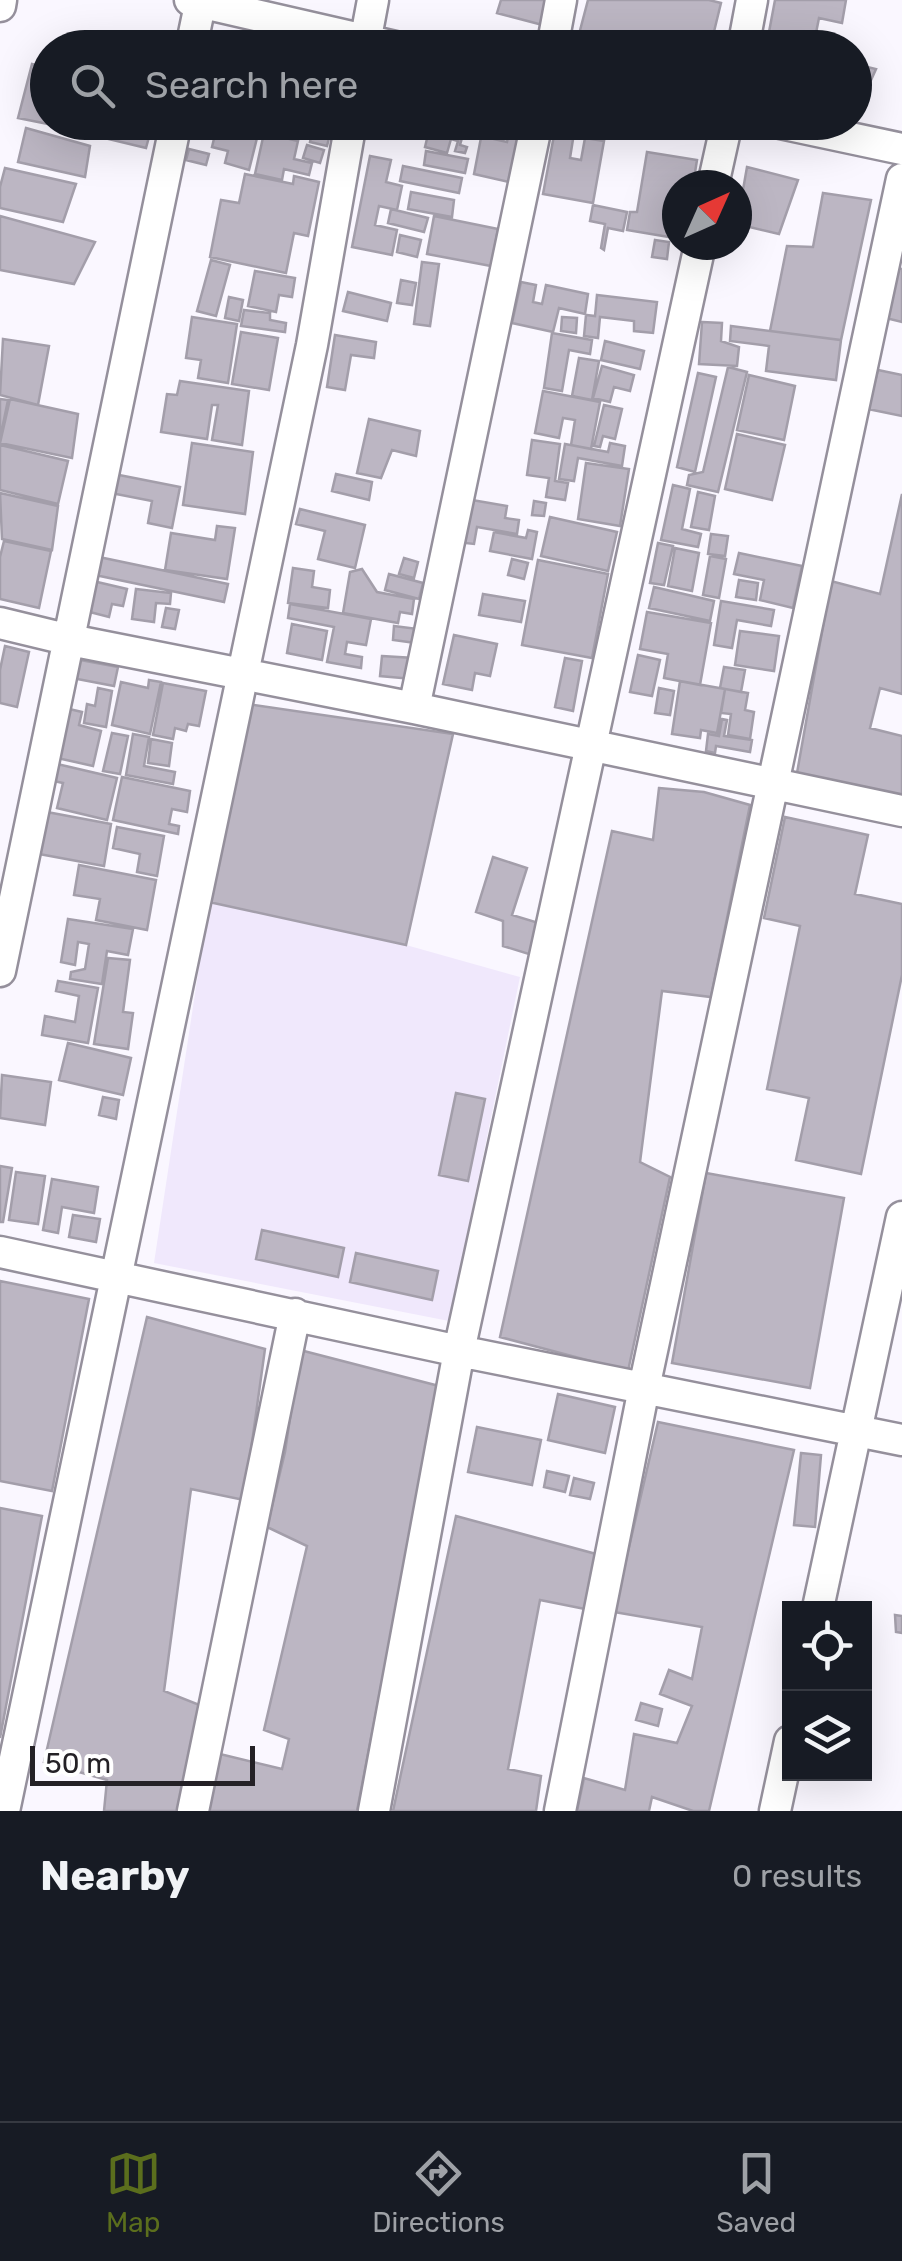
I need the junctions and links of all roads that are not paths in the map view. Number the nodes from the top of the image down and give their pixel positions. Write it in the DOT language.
graph roads {
  1 [pos="373,0"];
  2 [pos="561,0"];
  3 [pos="752,0"];
  4 [pos="197,1"];
  5 [pos="193,30"];
  6 [pos="313,30"];
  7 [pos="367,30"];
  8 [pos="555,30"];
  9 [pos="746,30"];
  10 [pos="172,140"];
  11 [pos="348,140"];
  12 [pos="532,140"];
  13 [pos="723,140"];
  14 [pos="863,140"];
  15 [pos="902,148"];
  16 [pos="717,170"];
  17 [pos="902,179"];
  18 [pos="697,260"];
  19 [pos="0,623"];
  20 [pos="70,640"];
  21 [pos="241,674"];
  22 [pos="414,708"];
  23 [pos="590,745"];
  24 [pos="771,783"];
  25 [pos="902,812"];
  26 [pos="0,971"];
  27 [pos="902,1216"];
  28 [pos="0,1252"];
  29 [pos="117,1276"];
  30 [pos="296,1314"];
  31 [pos="460,1351"];
  32 [pos="644,1388"];
  33 [pos="857,1430"];
  34 [pos="902,1440"];
  35 [pos="820,1601"];
  36 [pos="782,1778"];
  37 [pos="4,1811"];
  38 [pos="193,1811"];
  39 [pos="374,1811"];
  40 [pos="560,1811"];
  41 [pos="775,1811"];
  1 -- 7 [label="street"];
  2 -- 8 [label="street"];
  3 -- 9 [label="street"];
  4 -- 5 [label="street"];
  4 -- 6 [label="street"];
  10 -- 20 [label="street"];
  11 -- 21 [label="street"];
  12 -- 22 [label="street"];
  13 -- 16 [label="street"];
  14 -- 15 [label="street"];
  17 -- 24 [label="street"];
  18 -- 23 [label="street"];
  19 -- 20 [label="street"];
  20 -- 21 [label="street"];
  20 -- 26 [label="street"];
  21 -- 22 [label="street"];
  21 -- 29 [label="street"];
  22 -- 23 [label="street"];
  23 -- 24 [label="street"];
  23 -- 31 [label="street"];
  24 -- 25 [label="street"];
  24 -- 32 [label="street"];
  27 -- 33 [label="street"];
  28 -- 29 [label="street"];
  29 -- 30 [label="street"];
  29 -- 37 [label="street"];
  30 -- 31 [label="street"];
  30 -- 38 [label="street"];
  31 -- 32 [label="street"];
  31 -- 39 [label="street"];
  32 -- 33 [label="street"];
  32 -- 40 [label="street"];
  33 -- 34 [label="street"];
  33 -- 35 [label="street"];
  36 -- 41 [label="street"];
}
